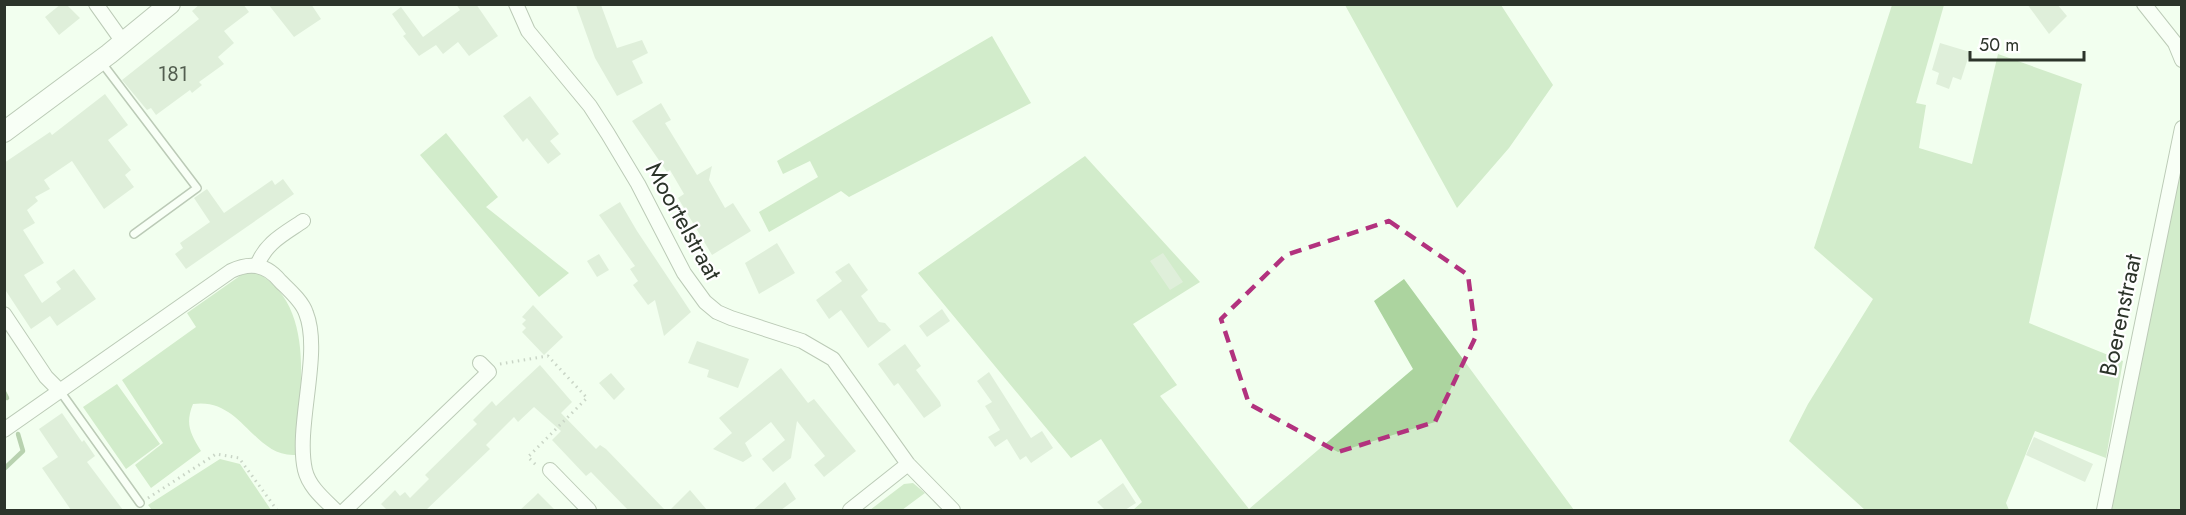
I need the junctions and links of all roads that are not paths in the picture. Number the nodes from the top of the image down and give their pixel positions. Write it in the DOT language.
graph roads {
  1 [pos="96,4"];
  2 [pos="170,4"];
  3 [pos="516,4"];
  4 [pos="2144,4"];
  5 [pos="123,42"];
  6 [pos="2181,60"];
  7 [pos="100,61"];
  8 [pos="2181,128"];
  9 [pos="4,132"];
  10 [pos="303,221"];
  11 [pos="134,234"];
  12 [pos="257,266"];
  13 [pos="4,314"];
  14 [pos="489,366"];
  15 [pos="60,391"];
  16 [pos="4,430"];
  17 [pos="908,464"];
  18 [pos="550,470"];
  19 [pos="140,503"];
  20 [pos="335,510"];
  21 [pos="345,510"];
  22 [pos="590,510"];
  23 [pos="850,510"];
  24 [pos="953,510"];
  25 [pos="2104,510"];
  1 -- 5 [label="street"];
  2 -- 5 [label="main road"];
  3 -- 17 [label="street, Moortelstraat"];
  4 -- 6 [label="street"];
  5 -- 7 [label="main road"];
  7 -- 9 [label="main road"];
  7 -- 11 [label="lane"];
  8 -- 25 [label="street, Boerenstraat"];
  10 -- 12 [label="street"];
  12 -- 15 [label="street"];
  12 -- 20 [label="street"];
  13 -- 15 [label="street"];
  14 -- 21 [label="street"];
  15 -- 16 [label="street"];
  15 -- 19 [label="lane"];
  17 -- 23 [label="street"];
  17 -- 24 [label="street, Moortelstraat"];
  18 -- 22 [label="street"];
}
